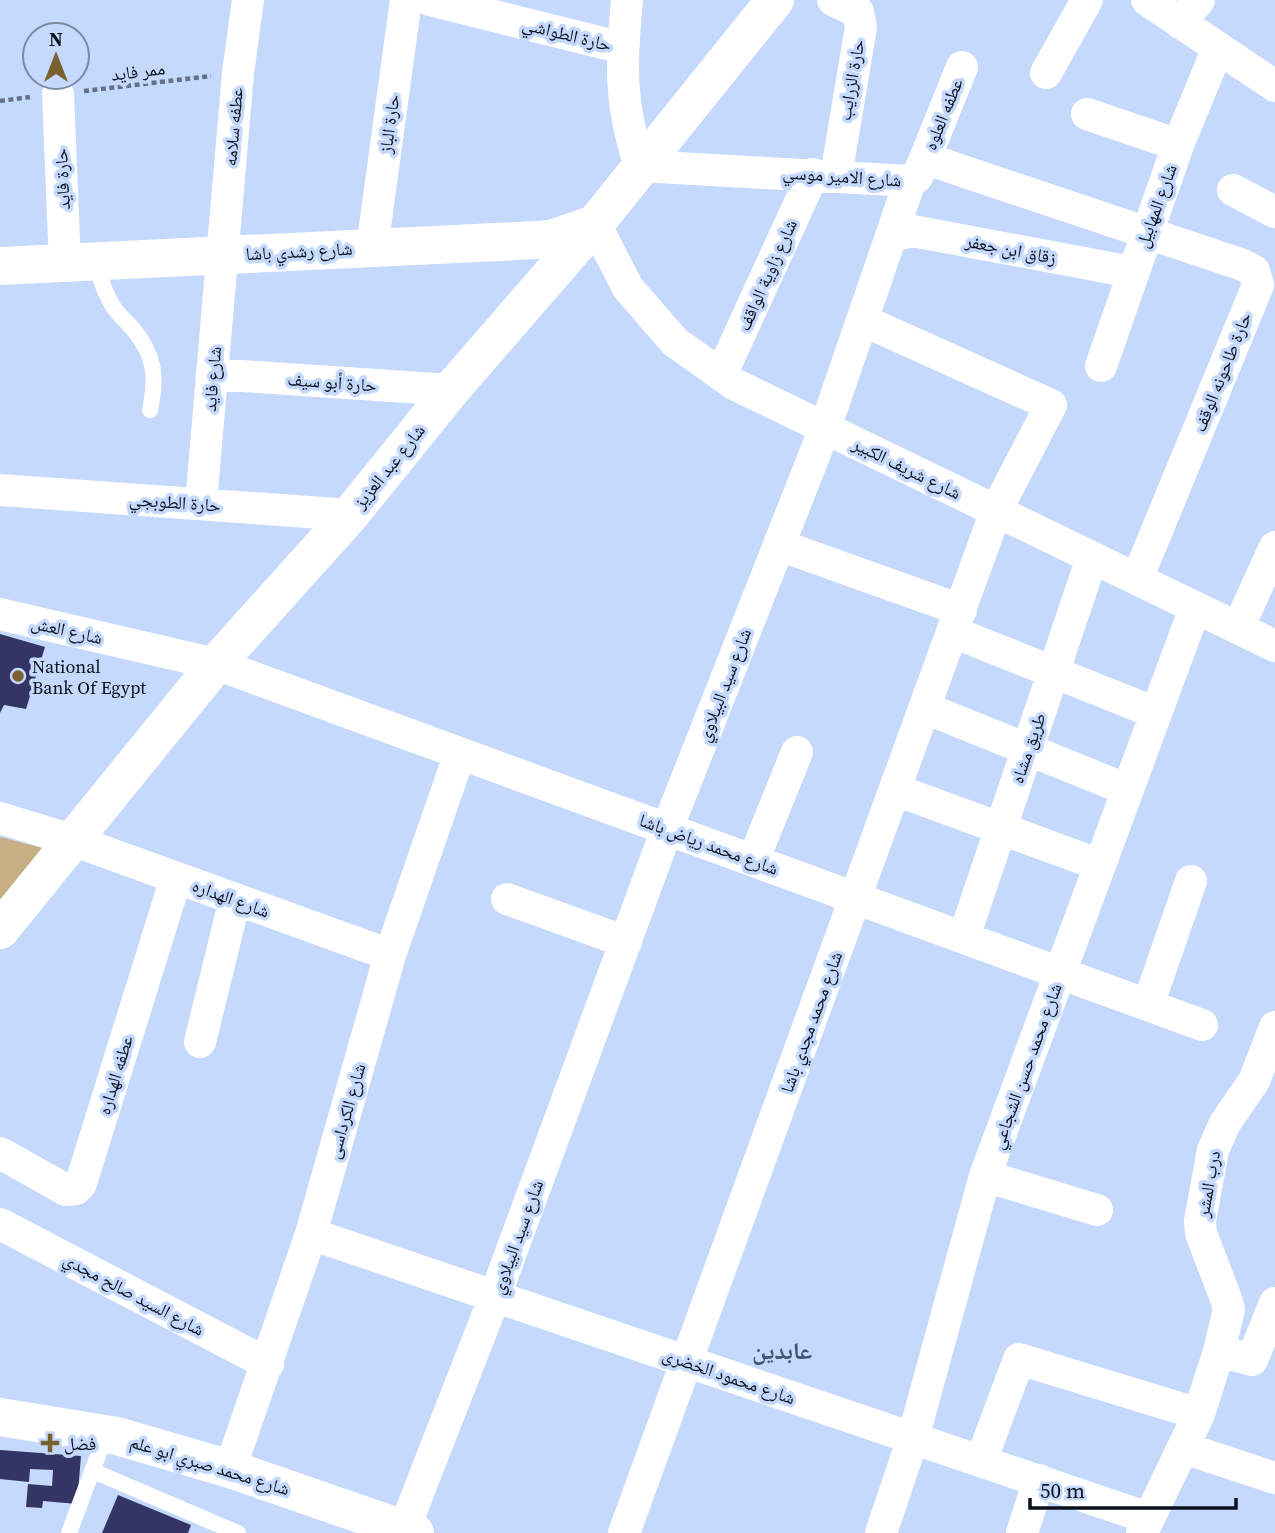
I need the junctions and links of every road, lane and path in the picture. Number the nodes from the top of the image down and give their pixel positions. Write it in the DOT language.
graph roads {
  1 [pos="248,0"];
  2 [pos="406,0"];
  3 [pos="430,0"];
  4 [pos="627,0"];
  5 [pos="775,0"];
  6 [pos="833,0"];
  7 [pos="1087,0"];
  8 [pos="1147,0"];
  9 [pos="1190,11"];
  10 [pos="1218,47"];
  11 [pos="622,48"];
  12 [pos="962,67"];
  13 [pos="1269,71"];
  14 [pos="238,73"];
  15 [pos="1046,74"];
  16 [pos="58,94"];
  17 [pos="0,101"];
  18 [pos="1087,114"];
  19 [pos="1178,145"];
  20 [pos="640,166"];
  21 [pos="917,171"];
  22 [pos="824,175"];
  23 [pos="1233,190"];
  24 [pos="1275,212"];
  25 [pos="595,224"];
  26 [pos="1146,233"];
  27 [pos="891,236"];
  28 [pos="372,248"];
  29 [pos="222,255"];
  30 [pos="81,263"];
  31 [pos="0,266"];
  32 [pos="1132,272"];
  33 [pos="862,320"];
  34 [pos="1101,366"];
  35 [pos="212,374"];
  36 [pos="721,375"];
  37 [pos="451,390"];
  38 [pos="150,410"];
  39 [pos="825,428"];
  40 [pos="0,490"];
  41 [pos="201,503"];
  42 [pos="996,511"];
  43 [pos="350,515"];
  44 [pos="779,545"];
  45 [pos="1275,547"];
  46 [pos="1092,558"];
  47 [pos="1137,579"];
  48 [pos="1195,608"];
  49 [pos="0,614"];
  50 [pos="957,621"];
  51 [pos="1238,628"];
  52 [pos="1275,646"];
  53 [pos="216,664"];
  54 [pos="1053,672"];
  55 [pos="925,708"];
  56 [pos="1156,713"];
  57 [pos="1027,749"];
  58 [pos="797,752"];
  59 [pos="460,753"];
  60 [pos="896,790"];
  61 [pos="1128,790"];
  62 [pos="0,818"];
  63 [pos="1000,828"];
  64 [pos="667,829"];
  65 [pos="72,840"];
  66 [pos="753,861"];
  67 [pos="1100,865"];
  68 [pos="176,878"];
  69 [pos="1191,881"];
  70 [pos="856,898"];
  71 [pos="235,899"];
  72 [pos="507,899"];
  73 [pos="0,930"];
  74 [pos="964,937"];
  75 [pos="626,942"];
  76 [pos="390,955"];
  77 [pos="1060,973"];
  78 [pos="1148,1005"];
  79 [pos="1202,1025"];
  80 [pos="1275,1027"];
  81 [pos="200,1042"];
  82 [pos="0,1153"];
  83 [pos="985,1176"];
  84 [pos="1097,1210"];
  85 [pos="0,1224"];
  86 [pos="311,1234"];
  87 [pos="495,1296"];
  88 [pos="1275,1303"];
  89 [pos="1219,1351"];
  90 [pos="688,1361"];
  91 [pos="268,1364"];
  92 [pos="1199,1414"];
  93 [pos="0,1417"];
  94 [pos="106,1434"];
  95 [pos="913,1438"];
  96 [pos="1184,1448"];
  97 [pos="981,1461"];
  98 [pos="230,1469"];
  99 [pos="93,1471"];
  100 [pos="1275,1478"];
  101 [pos="1039,1480"];
  102 [pos="1145,1525"];
  103 [pos="410,1531"];
  104 [pos="69,1533"];
  105 [pos="238,1533"];
  106 [pos="624,1533"];
  107 [pos="881,1533"];
  108 [pos="1022,1533"];
  1 -- 14 [label="street, عطفه سلامه"];
  2 -- 28 [label="street, حارة الباز"];
  3 -- 11 [label="street, حارة الطواشي"];
  4 -- 11 [label="street"];
  5 -- 20 [label="main road, شارع عبد العزيز"];
  6 -- 22 [label="street, حارة الزرايب"];
  7 -- 15 [label="street"];
  8 -- 9 [label="street"];
  9 -- 10 [label="street"];
  10 -- 13 [label="street"];
  10 -- 19 [label="street, شارع المهابيل"];
  11 -- 20 [label="street"];
  12 -- 21 [label="street, عطفه العلوه"];
  14 -- 16 [label="path, ممر فايد"];
  14 -- 29 [label="street, عطفه سلامه"];
  16 -- 17 [label="path, ممر فايد"];
  16 -- 30 [label="street, حارة فايد"];
  18 -- 19 [label="street"];
  19 -- 26 [label="street, شارع المهابيل"];
  20 -- 22 [label="street, شارع الامير موسي"];
  20 -- 25 [label="main road, شارع عبد العزيز"];
  21 -- 22 [label="street, شارع الامير موسي"];
  21 -- 26 [label="street, شارع الامير موسي"];
  21 -- 27 [label="street"];
  22 -- 36 [label="street, شارع زاوية الواقف"];
  23 -- 24 [label="street"];
  25 -- 28 [label="main road, شارع رشدي باشا"];
  25 -- 36 [label="street, شارع شريف الكبير"];
  25 -- 37 [label="main road, شارع عبد العزيز"];
  26 -- 32 [label="street, شارع المهابيل"];
  26 -- 47 [label="street, حارة طاحونه الوقف"];
  27 -- 32 [label="street, زقاق ابن جعفر"];
  27 -- 33 [label="street"];
  28 -- 29 [label="main road, شارع رشدي باشا"];
  29 -- 30 [label="main road, شارع رشدي باشا"];
  29 -- 35 [label="street, شارع فايد"];
  30 -- 31 [label="main road, شارع رشدي باشا"];
  30 -- 38 [label="lane"];
  32 -- 34 [label="street, شارع المهابيل"];
  33 -- 39 [label="street"];
  33 -- 42 [label="street"];
  35 -- 37 [label="street, حارة أبو سيف"];
  35 -- 41 [label="street, شارع فايد"];
  36 -- 39 [label="street, شارع شريف الكبير"];
  37 -- 43 [label="main road, شارع عبد العزيز"];
  39 -- 42 [label="street, شارع شريف الكبير"];
  39 -- 44 [label="street, شارع سيد البيلاوي"];
  40 -- 41 [label="street, حارة الطوبجي"];
  41 -- 43 [label="street, حارة الطوبجي"];
  42 -- 46 [label="street, شارع شريف الكبير"];
  42 -- 50 [label="street, شارع محمد مجدي باشا"];
  43 -- 53 [label="main road, شارع عبد العزيز"];
  44 -- 50 [label="street"];
  44 -- 64 [label="street, شارع سيد البيلاوي"];
  45 -- 51 [label="street"];
  46 -- 47 [label="street, شارع شريف الكبير"];
  46 -- 54 [label="street, طريق مشاه"];
  47 -- 48 [label="street, شارع شريف الكبير"];
  48 -- 51 [label="street, شارع شريف الكبير"];
  48 -- 56 [label="street, شارع محمد حسن الشجاعي"];
  49 -- 53 [label="street, شارع العش"];
  50 -- 54 [label="street"];
  50 -- 55 [label="street, شارع محمد مجدي باشا"];
  51 -- 52 [label="street, شارع شريف الكبير"];
  53 -- 59 [label="street, شارع محمد رياض باشا"];
  53 -- 65 [label="main road, شارع عبد العزيز"];
  54 -- 56 [label="street"];
  54 -- 57 [label="street, طريق مشاه"];
  55 -- 57 [label="street"];
  55 -- 60 [label="street, شارع محمد مجدي باشا"];
  56 -- 61 [label="street, شارع محمد حسن الشجاعي"];
  57 -- 61 [label="street"];
  57 -- 63 [label="street, طريق مشاه"];
  58 -- 66 [label="street"];
  59 -- 64 [label="street, شارع محمد رياض باشا"];
  59 -- 76 [label="street, شارع الكرداسى"];
  60 -- 63 [label="street"];
  60 -- 70 [label="street, شارع محمد مجدي باشا"];
  61 -- 67 [label="street, شارع محمد حسن الشجاعي"];
  62 -- 65 [label="street, شارع الهداره"];
  63 -- 67 [label="street"];
  63 -- 74 [label="street, طريق مشاه"];
  64 -- 66 [label="street, شارع محمد رياض باشا"];
  64 -- 75 [label="street, شارع سيد البيلاوي"];
  65 -- 68 [label="street, شارع الهداره"];
  65 -- 73 [label="main road, شارع عبد العزيز"];
  66 -- 70 [label="street, شارع محمد رياض باشا"];
  67 -- 77 [label="street, شارع محمد حسن الشجاعي"];
  68 -- 71 [label="street, شارع الهداره"];
  68 -- 82 [label="street, عطفه الهداره"];
  69 -- 78 [label="street"];
  70 -- 74 [label="street, شارع محمد رياض باشا"];
  70 -- 90 [label="street, شارع محمد مجدي باشا"];
  71 -- 76 [label="street, شارع الهداره"];
  71 -- 81 [label="street"];
  72 -- 75 [label="street"];
  74 -- 77 [label="street, شارع محمد رياض باشا"];
  75 -- 87 [label="street, شارع سيد البيلاوي"];
  76 -- 86 [label="street, شارع الكرداسى"];
  77 -- 78 [label="street, شارع محمد رياض باشا"];
  77 -- 83 [label="street, شارع محمد حسن الشجاعي"];
  78 -- 79 [label="street, شارع محمد رياض باشا"];
  80 -- 89 [label="street, درب المشر"];
  83 -- 84 [label="street"];
  83 -- 95 [label="street, شارع محمد حسن الشجاعي"];
  85 -- 91 [label="street, شارع السيد صالح مجدي"];
  86 -- 87 [label="street, شارع محمود الخضرى"];
  86 -- 91 [label="street, شارع الكرداسى"];
  87 -- 90 [label="street, شارع محمود الخضرى"];
  87 -- 103 [label="street, شارع سيد البيلاوي"];
  88 -- 89 [label="street"];
  89 -- 92 [label="street, درب المشر"];
  90 -- 95 [label="street, شارع محمود الخضرى"];
  90 -- 106 [label="street, شارع محمد مجدي باشا"];
  91 -- 98 [label="street, شارع الكرداسى"];
  92 -- 96 [label="street, درب المشر"];
  92 -- 97 [label="street"];
  93 -- 94 [label="main road, شارع محمد صبري ابو علم"];
  94 -- 98 [label="main road, شارع محمد صبري ابو علم"];
  94 -- 99 [label="lane"];
  95 -- 97 [label="street, شارع محمود الخضرى"];
  95 -- 107 [label="street, شارع محمد حسن الشجاعي"];
  96 -- 100 [label="street"];
  96 -- 102 [label="street, درب المشر"];
  97 -- 101 [label="street, شارع محمود الخضرى"];
  98 -- 103 [label="main road, شارع محمد صبري ابو علم"];
  99 -- 104 [label="lane"];
  99 -- 105 [label="lane"];
  101 -- 102 [label="street, شارع محمود الخضرى"];
  101 -- 108 [label="street"];
}
